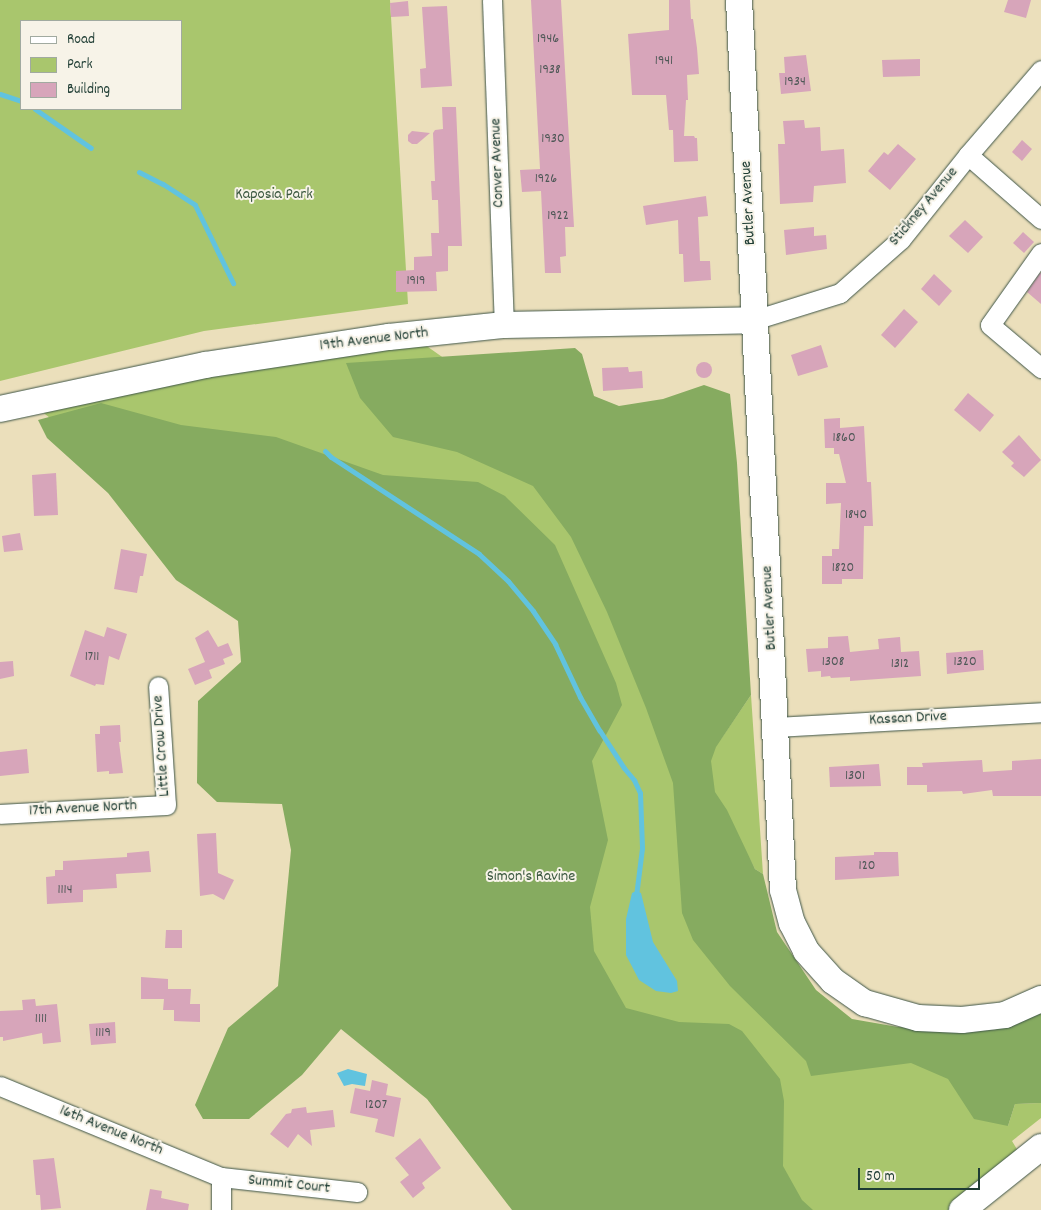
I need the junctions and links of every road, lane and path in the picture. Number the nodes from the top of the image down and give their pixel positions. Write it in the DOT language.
graph roads {
  1 [pos="492,0"];
  2 [pos="739,0"];
  3 [pos="1041,70"];
  4 [pos="968,155"];
  5 [pos="1041,219"];
  6 [pos="1041,253"];
  7 [pos="754,320"];
  8 [pos="504,325"];
  9 [pos="1041,368"];
  10 [pos="0,410"];
  11 [pos="158,686"];
  12 [pos="1041,712"];
  13 [pos="776,727"];
  14 [pos="166,805"];
  15 [pos="0,814"];
  16 [pos="1041,998"];
  17 [pos="0,1086"];
  18 [pos="1041,1147"];
  19 [pos="221,1177"];
  20 [pos="357,1192"];
  21 [pos="221,1210"];
  22 [pos="962,1210"];
  1 -- 8 [label="street, Conver Avenue"];
  2 -- 7 [label="street, Butler Avenue"];
  3 -- 4 [label="street, Stickney Avenue"];
  4 -- 5 [label="street"];
  4 -- 7 [label="street, Stickney Avenue"];
  6 -- 9 [label="street"];
  7 -- 8 [label="street, 19th Avenue North"];
  7 -- 13 [label="street, Butler Avenue"];
  8 -- 10 [label="street, 19th Avenue North"];
  11 -- 14 [label="street, Little Crow Drive"];
  12 -- 13 [label="street, Kassan Drive"];
  13 -- 16 [label="street, Butler Avenue"];
  14 -- 15 [label="street, 17th Avenue North"];
  17 -- 19 [label="street, 16th Avenue North"];
  18 -- 22 [label="street"];
  19 -- 20 [label="street, Summit Court"];
  19 -- 21 [label="street"];
}
